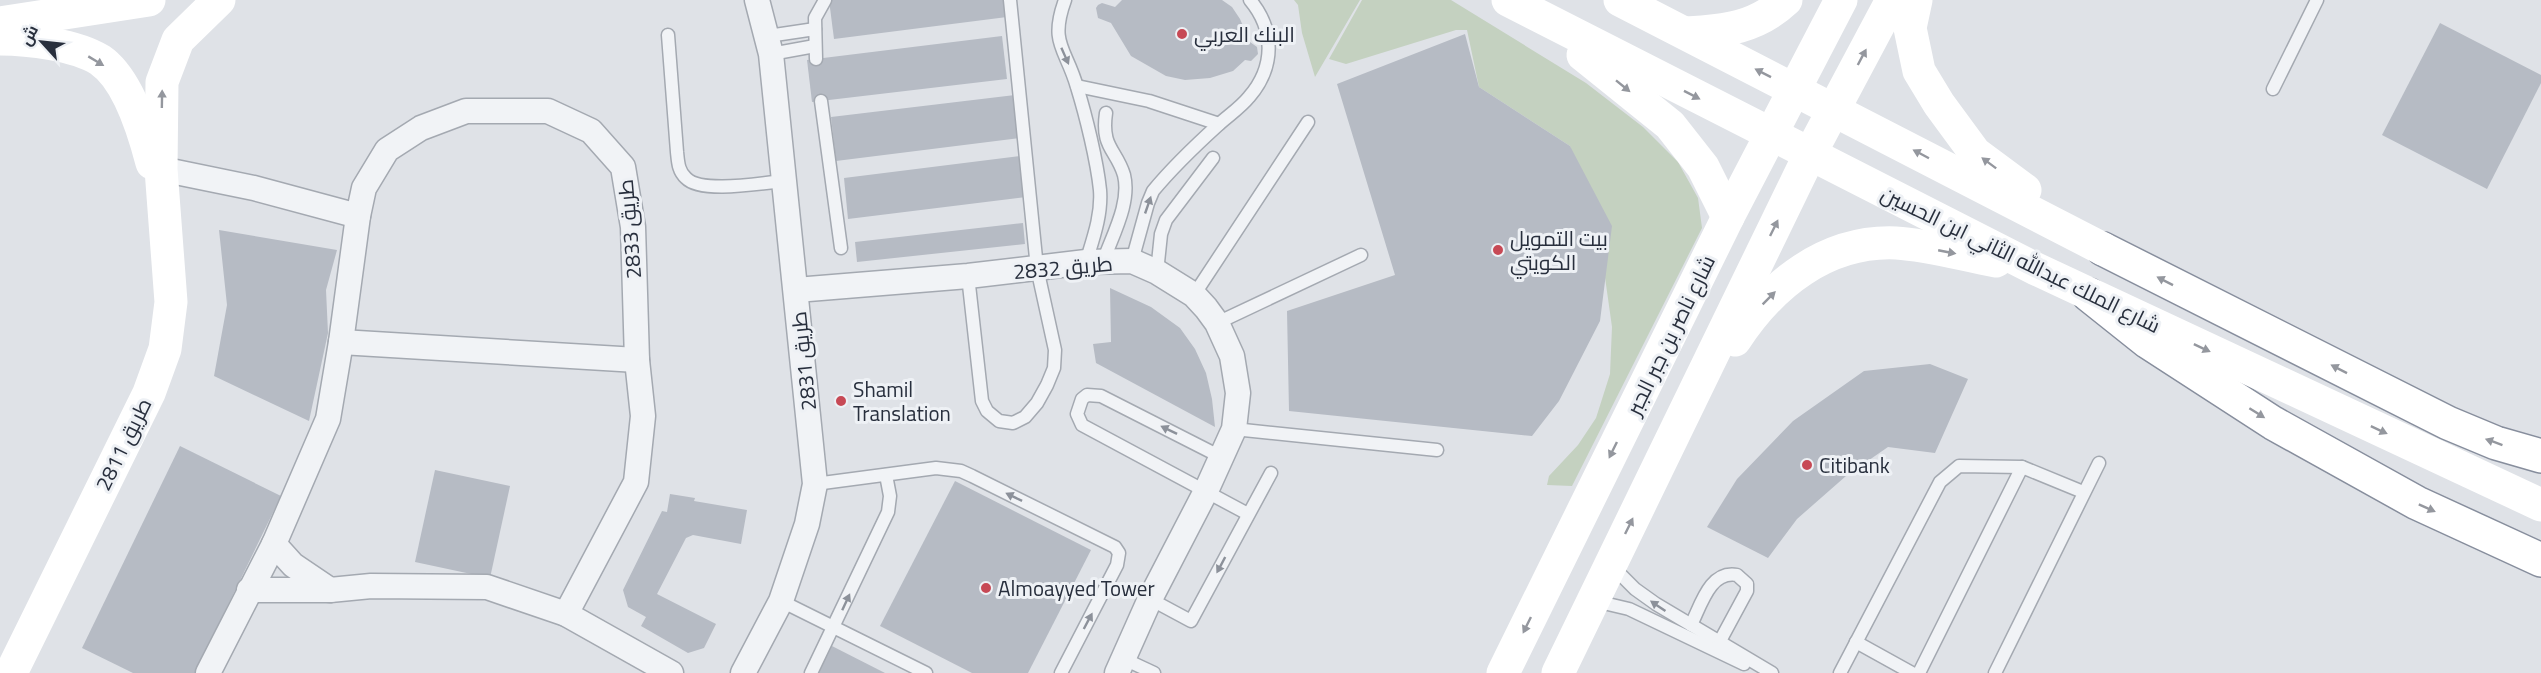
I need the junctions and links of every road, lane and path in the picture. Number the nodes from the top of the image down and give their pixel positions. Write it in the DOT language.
graph roads {
  1 [pos="149,0"];
  2 [pos="219,0"];
  3 [pos="758,0"];
  4 [pos="770,0"];
  5 [pos="825,0"];
  6 [pos="1010,0"];
  7 [pos="1065,0"];
  8 [pos="1250,0"];
  9 [pos="1620,0"];
  10 [pos="1786,0"];
  11 [pos="1841,0"];
  12 [pos="1892,0"];
  13 [pos="1916,0"];
  14 [pos="2317,0"];
  15 [pos="1518,5"];
  16 [pos="0,23"];
  17 [pos="814,28"];
  18 [pos="1686,33"];
  19 [pos="668,35"];
  20 [pos="0,39"];
  21 [pos="769,45"];
  22 [pos="1077,86"];
  23 [pos="1795,89"];
  24 [pos="2273,89"];
  25 [pos="822,101"];
  26 [pos="1834,109"];
  27 [pos="1106,113"];
  28 [pos="1308,123"];
  29 [pos="1219,124"];
  30 [pos="1770,135"];
  31 [pos="1810,154"];
  32 [pos="1213,158"];
  33 [pos="784,181"];
  34 [pos="162,184"];
  35 [pos="358,216"];
  36 [pos="1728,217"];
  37 [pos="841,248"];
  38 [pos="2103,249"];
  39 [pos="1361,255"];
  40 [pos="1132,261"];
  41 [pos="1095,262"];
  42 [pos="1037,268"];
  43 [pos="2036,269"];
  44 [pos="1157,272"];
  45 [pos="968,276"];
  46 [pos="796,290"];
  47 [pos="1194,295"];
  48 [pos="2089,295"];
  49 [pos="1217,323"];
  50 [pos="341,342"];
  51 [pos="637,360"];
  52 [pos="1234,429"];
  53 [pos="1675,432"];
  54 [pos="1437,450"];
  55 [pos="2541,456"];
  56 [pos="1221,457"];
  57 [pos="2099,463"];
  58 [pos="2022,467"];
  59 [pos="1271,473"];
  60 [pos="886,475"];
  61 [pos="815,484"];
  62 [pos="1206,491"];
  63 [pos="2083,492"];
  64 [pos="2541,506"];
  65 [pos="1248,514"];
  66 [pos="274,544"];
  67 [pos="2541,560"];
  68 [pos="1610,565"];
  69 [pos="249,590"];
  70 [pos="330,590"];
  71 [pos="1150,599"];
  72 [pos="1593,600"];
  73 [pos="781,601"];
  74 [pos="566,614"];
  75 [pos="1691,625"];
  76 [pos="834,627"];
  77 [pos="1720,641"];
  78 [pos="1856,642"];
  79 [pos="10,658"];
  80 [pos="1121,666"];
  81 [pos="1767,670"];
  82 [pos="208,673"];
  83 [pos="671,673"];
  84 [pos="743,673"];
  85 [pos="811,673"];
  86 [pos="926,673"];
  87 [pos="1061,673"];
  88 [pos="1154,673"];
  89 [pos="1503,673"];
  90 [pos="1558,673"];
  91 [pos="1840,673"];
  92 [pos="1912,673"];
  93 [pos="1918,673"];
  94 [pos="1995,673"];
  1 -- 16 [label="main road"];
  34 -- 2 [label="main road, طريق 2811, one-way"];
  3 -- 21 [label="street, طريق 2831"];
  4 -- 21 [label="street, طريق 2831"];
  5 -- 17 [label="lane"];
  6 -- 42 [label="lane"];
  7 -- 22 [label="lane, one-way"];
  8 -- 29 [label="lane"];
  9 -- 18 [label="main road"];
  10 -- 18 [label="main road"];
  11 -- 23 [label="main road, شارع ناصر بن جبر الجبر"];
  26 -- 12 [label="main road, one-way"];
  38 -- 13 [label="main road, one-way"];
  14 -- 24 [label="lane"];
  15 -- 30 [label="main road, شارع الملك عبدالله الثاني ابن الحسين, one-way"];
  15 -- 36 [label="main road, one-way"];
  17 -- 21 [label="lane"];
  17 -- 21 [label="lane"];
  23 -- 18 [label="main road, one-way"];
  19 -- 33 [label="lane"];
  20 -- 34 [label="main road, طريق 2811, one-way"];
  21 -- 33 [label="street, طريق 2831"];
  22 -- 29 [label="lane"];
  22 -- 41 [label="lane"];
  23 -- 26 [label="main road"];
  23 -- 30 [label="main road, شارع ناصر بن جبر الجبر"];
  25 -- 37 [label="lane"];
  26 -- 31 [label="main road"];
  38 -- 26 [label="main road, one-way"];
  27 -- 41 [label="lane"];
  28 -- 47 [label="lane"];
  40 -- 29 [label="lane, one-way"];
  30 -- 31 [label="main road, شارع الملك عبدالله الثاني ابن الحسين"];
  30 -- 36 [label="main road, شارع ناصر بن جبر الجبر"];
  31 -- 43 [label="main road, شارع الملك عبدالله الثاني ابن الحسين"];
  53 -- 31 [label="main road, one-way"];
  32 -- 44 [label="lane"];
  33 -- 46 [label="street, طريق 2831"];
  34 -- 35 [label="street"];
  34 -- 79 [label="main road, طريق 2811"];
  35 -- 50 [label="street, طريق 2833"];
  35 -- 51 [label="street, طريق 2833"];
  36 -- 89 [label="main road, شارع ناصر بن جبر الجبر, one-way"];
  55 -- 38 [label="main road, one-way"];
  39 -- 49 [label="lane"];
  40 -- 41 [label="street, طريق 2832"];
  40 -- 44 [label="street, طريق 2832"];
  41 -- 42 [label="street, طريق 2832"];
  42 -- 45 [label="street, طريق 2832"];
  42 -- 45 [label="lane"];
  43 -- 48 [label="main road, شارع الملك عبدالله الثاني ابن الحسين"];
  53 -- 43 [label="main road, one-way"];
  44 -- 47 [label="street, طريق 2832"];
  45 -- 46 [label="street, طريق 2832"];
  46 -- 61 [label="street, طريق 2831"];
  47 -- 49 [label="street, طريق 2832"];
  48 -- 64 [label="main road, شارع الملك عبدالله الثاني ابن الحسين, one-way"];
  48 -- 67 [label="main road, one-way"];
  49 -- 52 [label="street, طريق 2832"];
  50 -- 51 [label="street"];
  50 -- 66 [label="street, طريق 2833"];
  51 -- 74 [label="street, طريق 2833"];
  52 -- 54 [label="lane"];
  52 -- 56 [label="street, طريق 2832"];
  68 -- 53 [label="main road, one-way"];
  56 -- 62 [label="street, طريق 2832"];
  56 -- 62 [label="lane, one-way"];
  57 -- 63 [label="lane"];
  58 -- 63 [label="lane"];
  58 -- 78 [label="lane"];
  58 -- 93 [label="lane"];
  59 -- 65 [label="lane"];
  60 -- 61 [label="lane"];
  76 -- 60 [label="lane, one-way"];
  87 -- 60 [label="lane, one-way"];
  61 -- 73 [label="street, طريق 2831"];
  62 -- 65 [label="lane"];
  62 -- 71 [label="street, طريق 2832"];
  63 -- 94 [label="lane"];
  65 -- 71 [label="lane, one-way"];
  66 -- 69 [label="street, طريق 2833"];
  66 -- 70 [label="street"];
  68 -- 72 [label="main road"];
  75 -- 68 [label="lane, one-way"];
  69 -- 70 [label="street"];
  69 -- 82 [label="street, طريق 2833"];
  70 -- 74 [label="street"];
  71 -- 80 [label="street, طريق 2832"];
  72 -- 81 [label="lane"];
  72 -- 90 [label="main road"];
  73 -- 76 [label="lane"];
  73 -- 84 [label="street, طريق 2831"];
  74 -- 83 [label="street"];
  75 -- 77 [label="lane"];
  75 -- 77 [label="lane"];
  76 -- 85 [label="lane"];
  76 -- 86 [label="lane"];
  77 -- 81 [label="lane"];
  78 -- 91 [label="lane"];
  78 -- 92 [label="lane"];
  80 -- 88 [label="lane"];
}
